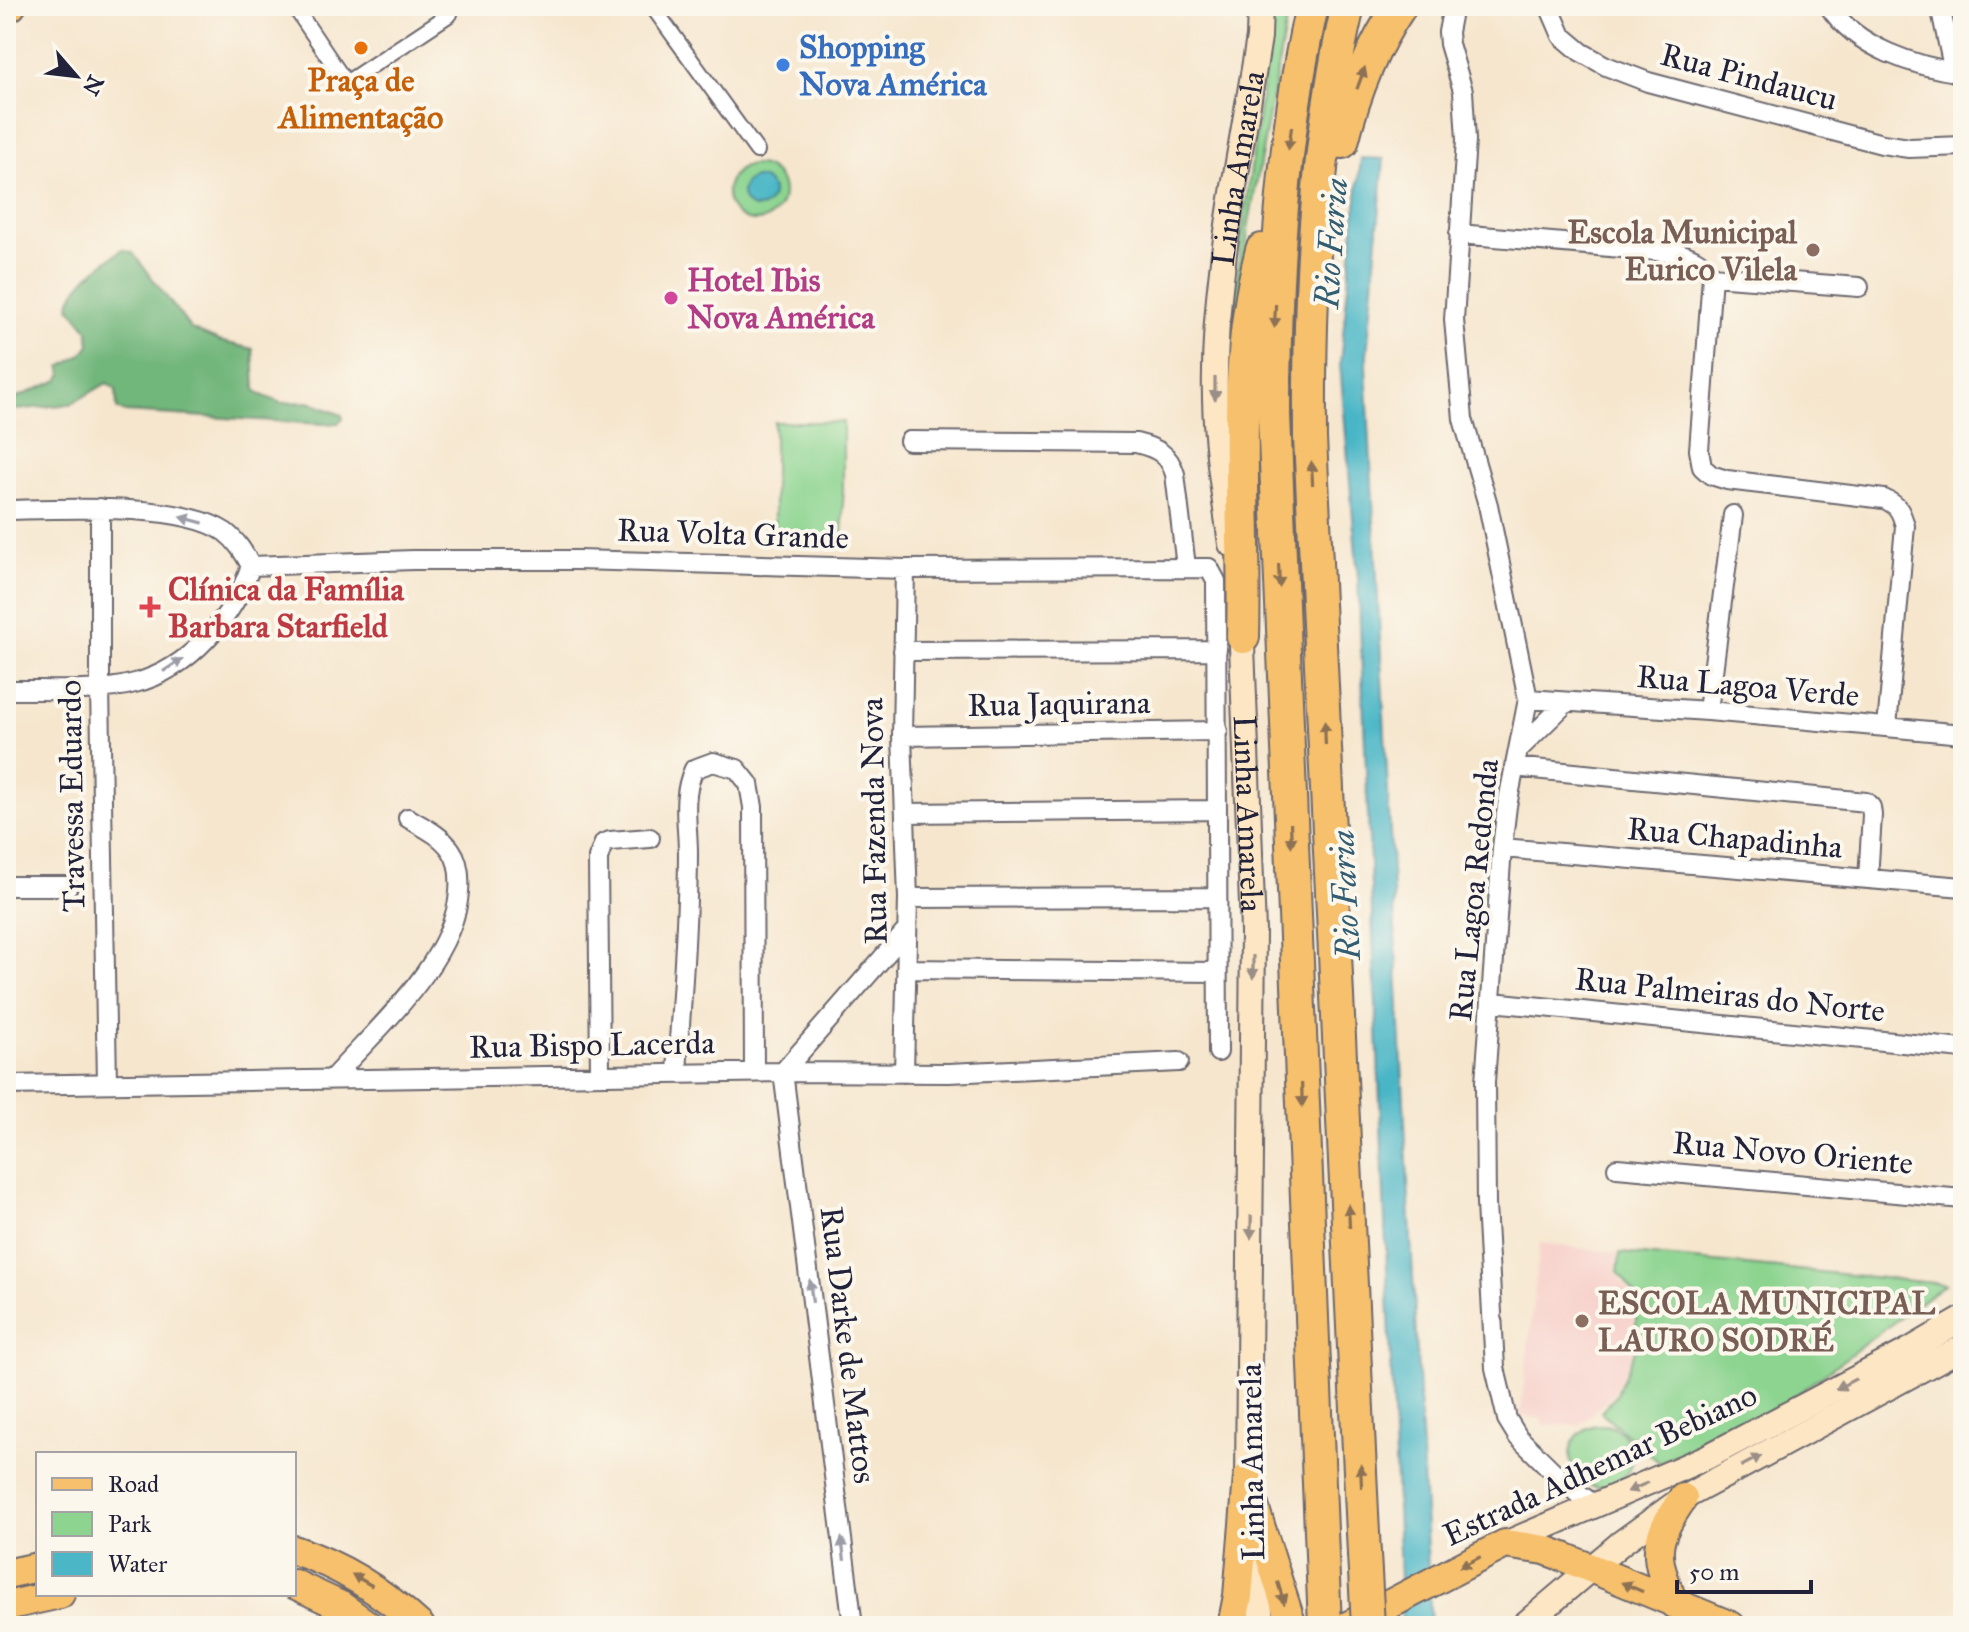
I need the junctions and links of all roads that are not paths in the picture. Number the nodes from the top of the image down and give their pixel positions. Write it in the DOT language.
graph roads {
  1 [pos="294,6"];
  2 [pos="444,6"];
  3 [pos="652,6"];
  4 [pos="1260,6"];
  5 [pos="1312,6"];
  6 [pos="1348,6"];
  7 [pos="1400,6"];
  8 [pos="1453,6"];
  9 [pos="1549,6"];
  10 [pos="1829,6"];
  11 [pos="1940,6"];
  12 [pos="1958,72"];
  13 [pos="1963,146"];
  14 [pos="757,151"];
  15 [pos="1284,182"];
  16 [pos="1318,204"];
  17 [pos="1459,234"];
  18 [pos="1712,276"];
  19 [pos="1859,287"];
  20 [pos="909,441"];
  21 [pos="100,508"];
  22 [pos="6,510"];
  23 [pos="1733,515"];
  24 [pos="251,566"];
  25 [pos="1186,567"];
  26 [pos="905,569"];
  27 [pos="1230,644"];
  28 [pos="903,651"];
  29 [pos="100,688"];
  30 [pos="6,690"];
  31 [pos="1528,699"];
  32 [pos="1567,702"];
  33 [pos="1708,711"];
  34 [pos="1887,727"];
  35 [pos="1218,731"];
  36 [pos="1963,734"];
  37 [pos="902,736"];
  38 [pos="1516,758"];
  39 [pos="1217,810"];
  40 [pos="905,813"];
  41 [pos="408,818"];
  42 [pos="650,838"];
  43 [pos="1502,848"];
  44 [pos="1868,879"];
  45 [pos="6,886"];
  46 [pos="68,886"];
  47 [pos="1963,887"];
  48 [pos="1216,897"];
  49 [pos="908,898"];
  50 [pos="907,930"];
  51 [pos="906,969"];
  52 [pos="1217,972"];
  53 [pos="1492,1002"];
  54 [pos="1963,1049"];
  55 [pos="1218,1052"];
  56 [pos="1179,1062"];
  57 [pos="783,1072"];
  58 [pos="754,1073"];
  59 [pos="904,1073"];
  60 [pos="677,1074"];
  61 [pos="600,1075"];
  62 [pos="331,1080"];
  63 [pos="107,1083"];
  64 [pos="6,1085"];
  65 [pos="1617,1168"];
  66 [pos="1963,1199"];
  67 [pos="1963,1319"];
  68 [pos="1963,1347"];
  69 [pos="1248,1477"];
  70 [pos="1683,1498"];
  71 [pos="1254,1506"];
  72 [pos="1585,1510"];
  73 [pos="1505,1544"];
  74 [pos="296,1551"];
  75 [pos="36,1567"];
  76 [pos="1591,1569"];
  77 [pos="6,1574"];
  78 [pos="296,1585"];
  79 [pos="51,1596"];
  80 [pos="1674,1604"];
  81 [pos="6,1606"];
  82 [pos="1378,1615"];
  83 [pos="340,1616"];
  84 [pos="369,1626"];
  85 [pos="420,1626"];
  86 [pos="853,1626"];
  87 [pos="1232,1626"];
  88 [pos="1262,1626"];
  89 [pos="1292,1626"];
  90 [pos="1325,1626"];
  91 [pos="1348,1626"];
  92 [pos="1523,1626"];
  93 [pos="1731,1626"];
  1 -- 2 [label="street"];
  3 -- 14 [label="street"];
  4 -- 27 [label="main road, Linha Amarela, one-way"];
  5 -- 15 [label="highway, Linha Amarela, one-way"];
  6 -- 16 [label="highway"];
  16 -- 7 [label="highway, one-way"];
  8 -- 17 [label="street, Rua Lagoa Redonda"];
  9 -- 13 [label="street, Rua Pindaucu"];
  10 -- 12 [label="street"];
  11 -- 12 [label="street"];
  15 -- 27 [label="highway"];
  15 -- 90 [label="highway, Linha Amarela, one-way"];
  82 -- 16 [label="highway, one-way, bridge"];
  17 -- 18 [label="street"];
  17 -- 31 [label="street, Rua Lagoa Redonda"];
  18 -- 19 [label="street"];
  18 -- 34 [label="street"];
  20 -- 25 [label="street"];
  21 -- 22 [label="street"];
  24 -- 21 [label="street, one-way"];
  21 -- 29 [label="street, Travessa Eduardo"];
  23 -- 33 [label="street"];
  24 -- 26 [label="street, Rua Volta Grande"];
  29 -- 24 [label="street, one-way"];
  25 -- 26 [label="street, Rua Volta Grande"];
  25 -- 27 [label="street, Rua Volta Grande"];
  26 -- 28 [label="street, Rua Fazenda Nova"];
  27 -- 28 [label="street"];
  27 -- 35 [label="street"];
  27 -- 69 [label="main road, Linha Amarela, one-way"];
  28 -- 37 [label="street, Rua Fazenda Nova"];
  29 -- 30 [label="street"];
  29 -- 63 [label="street, Travessa Eduardo"];
  31 -- 32 [label="street, Rua Lagoa Verde"];
  31 -- 38 [label="street, Rua Lagoa Redonda"];
  32 -- 33 [label="street, Rua Lagoa Verde"];
  32 -- 38 [label="street"];
  33 -- 34 [label="street, Rua Lagoa Verde"];
  34 -- 36 [label="street, Rua Lagoa Verde"];
  35 -- 37 [label="street, Rua Jaquirana"];
  35 -- 39 [label="street"];
  37 -- 40 [label="street, Rua Fazenda Nova"];
  38 -- 43 [label="street, Rua Lagoa Redonda"];
  38 -- 44 [label="street"];
  39 -- 40 [label="street"];
  39 -- 48 [label="street"];
  40 -- 49 [label="street, Rua Fazenda Nova"];
  41 -- 62 [label="street"];
  42 -- 61 [label="street"];
  43 -- 44 [label="street, Rua Chapadinha"];
  43 -- 53 [label="street, Rua Lagoa Redonda"];
  44 -- 47 [label="street, Rua Chapadinha"];
  45 -- 46 [label="street"];
  48 -- 49 [label="street"];
  48 -- 52 [label="street"];
  49 -- 50 [label="street, Rua Fazenda Nova"];
  50 -- 51 [label="street, Rua Fazenda Nova"];
  50 -- 57 [label="street"];
  51 -- 52 [label="street"];
  51 -- 59 [label="street, Rua Fazenda Nova"];
  52 -- 55 [label="street"];
  53 -- 54 [label="street, Rua Palmeiras do Norte"];
  53 -- 72 [label="street, Rua Lagoa Redonda"];
  56 -- 59 [label="street, Rua Bispo Lacerda"];
  57 -- 58 [label="street, Rua Bispo Lacerda"];
  57 -- 59 [label="street, Rua Bispo Lacerda"];
  86 -- 57 [label="street, Rua Darke de Mattos, one-way"];
  58 -- 60 [label="street, Rua Bispo Lacerda"];
  58 -- 60 [label="street"];
  60 -- 61 [label="street, Rua Bispo Lacerda"];
  61 -- 62 [label="street, Rua Bispo Lacerda"];
  62 -- 63 [label="street, Rua Bispo Lacerda"];
  63 -- 64 [label="street, Rua Bispo Lacerda"];
  65 -- 66 [label="street, Rua Novo Oriente"];
  67 -- 72 [label="main road, Estrada Adhemar Bebiano, one-way"];
  70 -- 68 [label="main road, Estrada Adhemar Bebiano, one-way"];
  69 -- 71 [label="main road, Linha Amarela"];
  69 -- 87 [label="main road"];
  70 -- 76 [label="main road, Estrada Adhemar Bebiano"];
  70 -- 80 [label="main road"];
  71 -- 88 [label="main road, Linha Amarela"];
  71 -- 89 [label="main road, one-way"];
  72 -- 73 [label="main road, Estrada Adhemar Bebiano"];
  73 -- 76 [label="main road"];
  73 -- 82 [label="main road, Estrada Adhemar Bebiano, one-way"];
  85 -- 74 [label="main road, one-way"];
  75 -- 77 [label="main road"];
  80 -- 76 [label="main road, one-way"];
  76 -- 92 [label="main road, Estrada Adhemar Bebiano"];
  78 -- 83 [label="main road"];
  79 -- 81 [label="main road"];
  80 -- 93 [label="main road"];
  82 -- 91 [label="main road, Estrada Adhemar Bebiano"];
  83 -- 84 [label="main road"];
}
